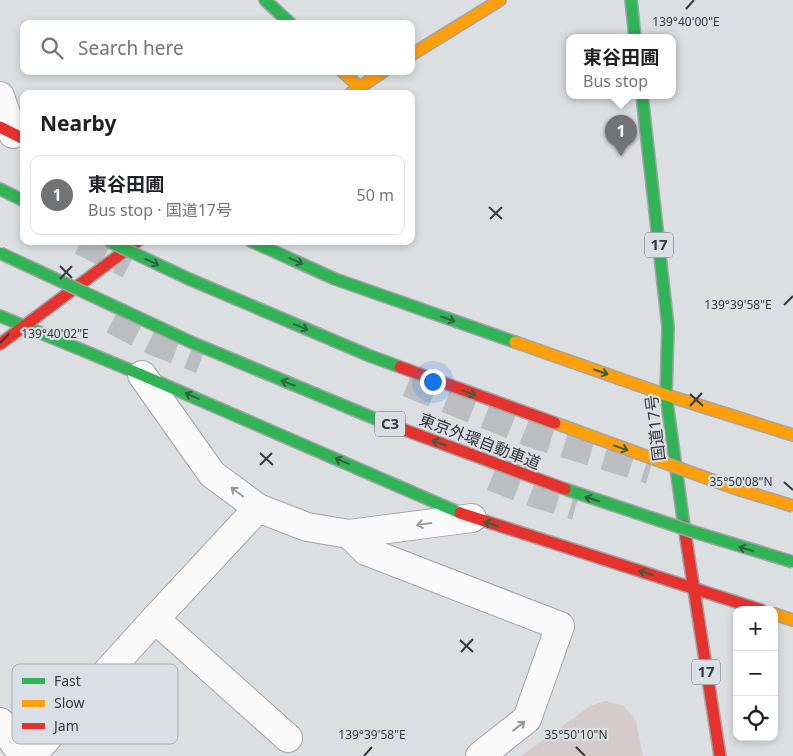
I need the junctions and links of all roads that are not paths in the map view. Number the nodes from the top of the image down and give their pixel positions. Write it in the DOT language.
graph roads {
  1 [pos="265,0"];
  2 [pos="500,0"];
  3 [pos="631,0"];
  4 [pos="287,20"];
  5 [pos="635,34"];
  6 [pos="415,53"];
  7 [pos="345,75"];
  8 [pos="378,75"];
  9 [pos="354,90"];
  10 [pos="0,96"];
  11 [pos="642,99"];
  12 [pos="12,134"];
  13 [pos="0,189"];
  14 [pos="20,199"];
  15 [pos="117,245"];
  16 [pos="133,245"];
  17 [pos="260,245"];
  18 [pos="0,253"];
  19 [pos="0,316"];
  20 [pos="24,327"];
  21 [pos="0,344"];
  22 [pos="142,375"];
  23 [pos="666,395"];
  24 [pos="793,435"];
  25 [pos="793,506"];
  26 [pos="258,508"];
  27 [pos="472,518"];
  28 [pos="349,534"];
  29 [pos="793,562"];
  30 [pos="692,588"];
  31 [pos="748,606"];
  32 [pos="778,615"];
  33 [pos="155,618"];
  34 [pos="793,620"];
  35 [pos="114,664"];
  36 [pos="0,722"];
  37 [pos="288,738"];
  38 [pos="12,740"];
  39 [pos="15,744"];
  40 [pos="42,744"];
  41 [pos="23,756"];
  42 [pos="31,756"];
  43 [pos="480,756"];
  44 [pos="720,756"];
  1 -- 4 [label="main road"];
  2 -- 6 [label="main road"];
  3 -- 5 [label="main road"];
  7 -- 9 [label="main road"];
  8 -- 9 [label="main road"];
  10 -- 12 [label="street"];
  11 -- 23 [label="main road, 国道17号 / 17"];
  13 -- 14 [label="main road"];
  15 -- 25 [label="main road, one-way, bridge"];
  16 -- 20 [label="main road"];
  17 -- 23 [label="main road, one-way"];
  29 -- 18 [label="main road, 東京外環自動車道 / C3, one-way, bridge"];
  19 -- 20 [label="main road"];
  20 -- 21 [label="main road"];
  20 -- 22 [label="main road"];
  26 -- 22 [label="street, one-way"];
  27 -- 22 [label="main road, one-way"];
  23 -- 24 [label="main road"];
  23 -- 30 [label="main road, 国道17号 / 17"];
  26 -- 28 [label="street"];
  26 -- 33 [label="street"];
  27 -- 28 [label="street, one-way"];
  30 -- 27 [label="main road, one-way"];
  43 -- 28 [label="street, one-way"];
  30 -- 31 [label="main road"];
  30 -- 44 [label="main road, 国道17号 / 17"];
  32 -- 34 [label="main road"];
  33 -- 35 [label="street"];
  33 -- 37 [label="street"];
  36 -- 38 [label="street"];
  39 -- 41 [label="street"];
  40 -- 42 [label="street"];
}
